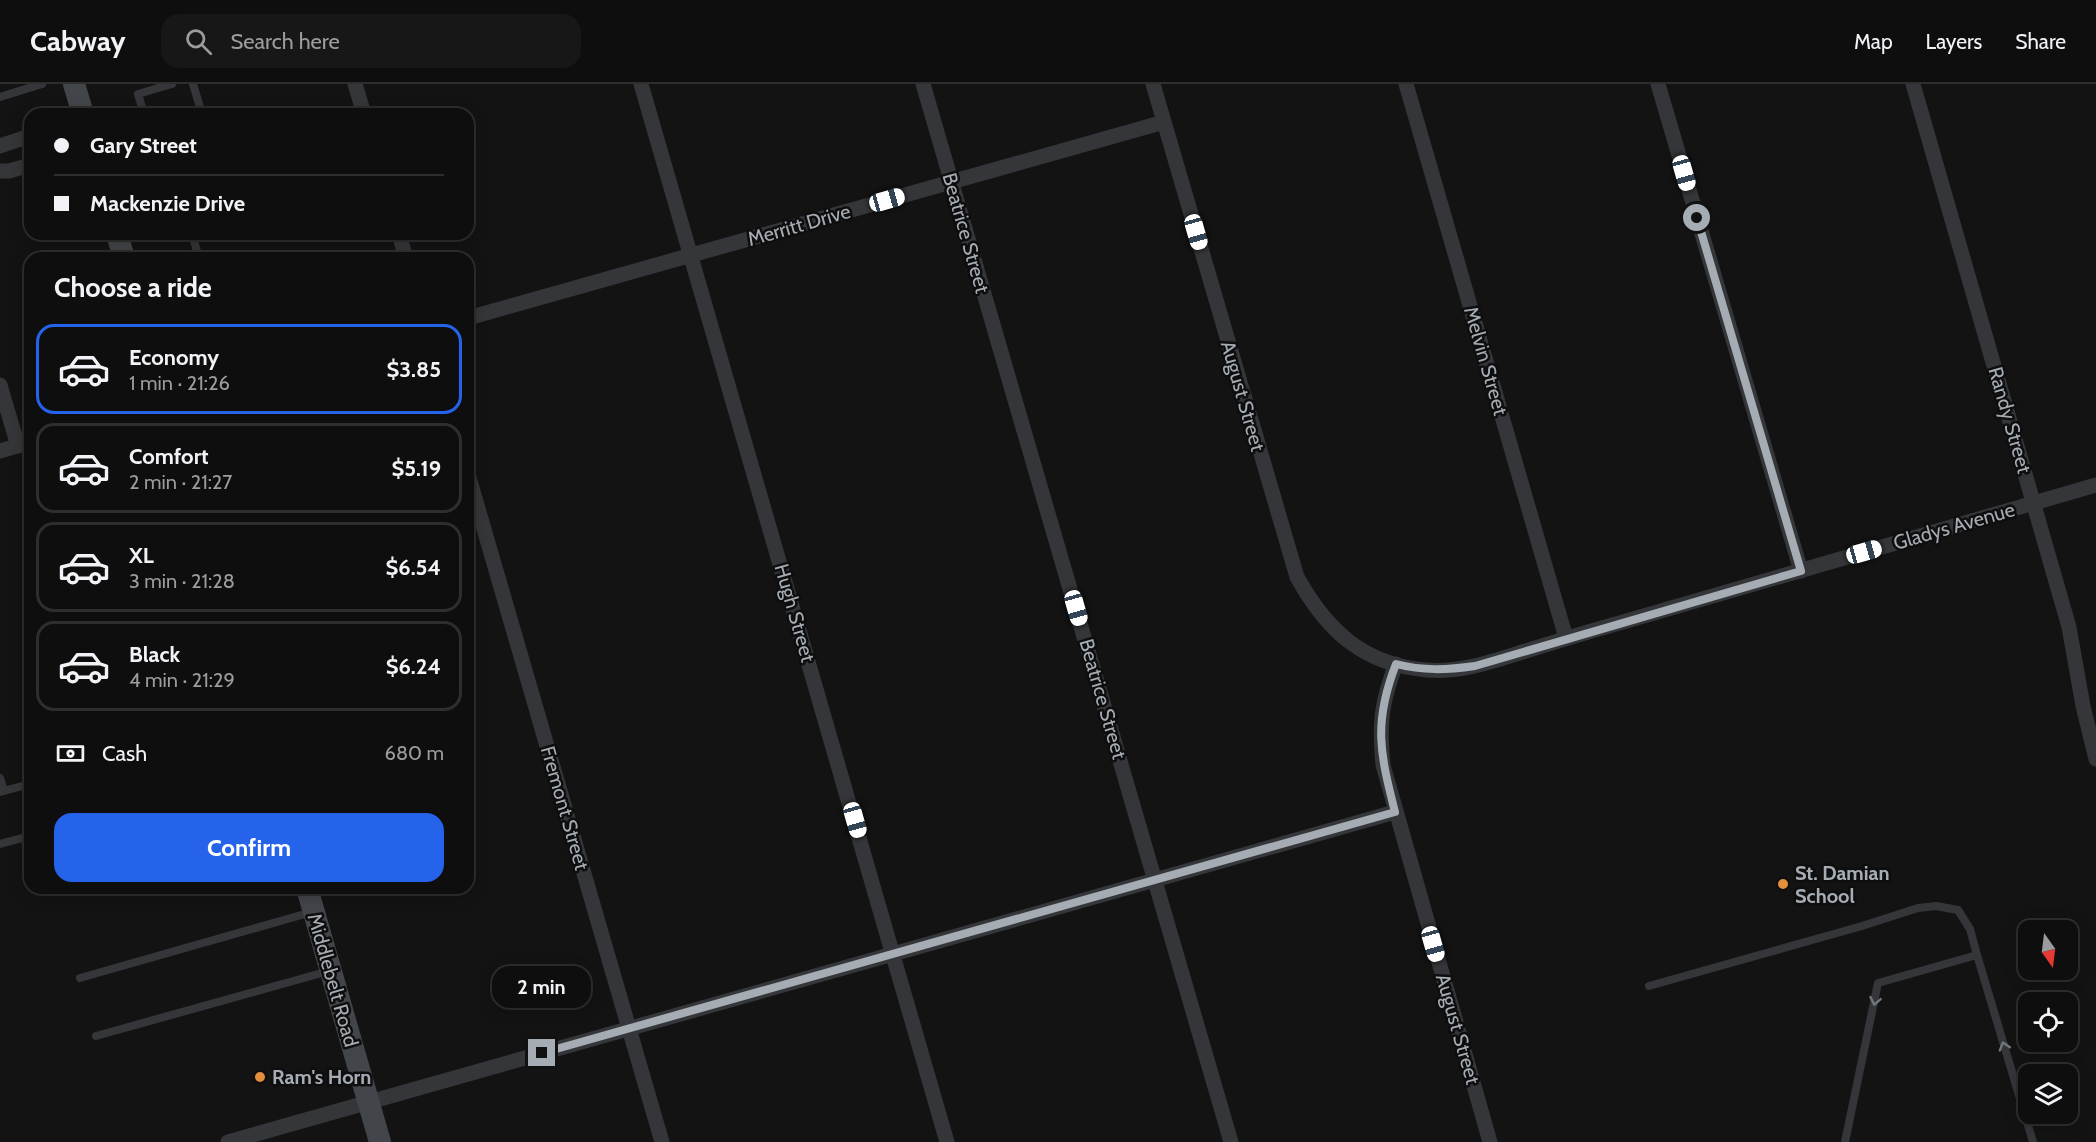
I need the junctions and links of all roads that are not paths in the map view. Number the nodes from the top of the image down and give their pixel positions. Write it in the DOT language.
graph roads {
  1 [pos="42,84"];
  2 [pos="74,84"];
  3 [pos="172,84"];
  4 [pos="193,84"];
  5 [pos="355,84"];
  6 [pos="642,84"];
  7 [pos="923,84"];
  8 [pos="1153,84"];
  9 [pos="1406,84"];
  10 [pos="1658,84"];
  11 [pos="1912,84"];
  12 [pos="0,97"];
  13 [pos="80,108"];
  14 [pos="142,108"];
  15 [pos="200,108"];
  16 [pos="362,108"];
  17 [pos="1164,122"];
  18 [pos="24,138"];
  19 [pos="0,146"];
  20 [pos="24,167"];
  21 [pos="0,171"];
  22 [pos="951,182"];
  23 [pos="691,256"];
  24 [pos="474,316"];
  25 [pos="0,385"];
  26 [pos="24,444"];
  27 [pos="0,451"];
  28 [pos="2096,485"];
  29 [pos="474,495"];
  30 [pos="2034,502"];
  31 [pos="1801,571"];
  32 [pos="1566,638"];
  33 [pos="1396,664"];
  34 [pos="2096,759"];
  35 [pos="0,778"];
  36 [pos="24,785"];
  37 [pos="2,792"];
  38 [pos="1395,812"];
  39 [pos="24,838"];
  40 [pos="0,844"];
  41 [pos="1155,880"];
  42 [pos="309,894"];
  43 [pos="313,911"];
  44 [pos="894,953"];
  45 [pos="1977,955"];
  46 [pos="331,971"];
  47 [pos="80,978"];
  48 [pos="1649,986"];
  49 [pos="629,1028"];
  50 [pos="96,1036"];
  51 [pos="369,1101"];
  52 [pos="228,1142"];
  53 [pos="380,1142"];
  54 [pos="662,1142"];
  55 [pos="947,1142"];
  56 [pos="1231,1142"];
  57 [pos="1490,1142"];
  58 [pos="1845,1142"];
  59 [pos="2033,1142"];
  1 -- 12 [label="lane"];
  2 -- 13 [label="main road"];
  3 -- 14 [label="lane"];
  4 -- 15 [label="lane"];
  5 -- 16 [label="street"];
  6 -- 23 [label="street, Hugh Street"];
  7 -- 22 [label="street, Beatrice Street"];
  8 -- 17 [label="street, August Street"];
  9 -- 32 [label="street, Melvin Street"];
  10 -- 31 [label="street"];
  11 -- 30 [label="street, Randy Street"];
  17 -- 22 [label="street, Merritt Drive"];
  17 -- 33 [label="street, August Street"];
  18 -- 19 [label="street"];
  20 -- 21 [label="street"];
  22 -- 23 [label="street, Merritt Drive"];
  22 -- 41 [label="street, Beatrice Street"];
  23 -- 24 [label="street, Merritt Drive"];
  23 -- 44 [label="street, Hugh Street"];
  25 -- 26 [label="street"];
  26 -- 27 [label="street"];
  28 -- 30 [label="street, Gladys Avenue"];
  29 -- 49 [label="street, Fremont Street"];
  30 -- 31 [label="street, Gladys Avenue"];
  30 -- 34 [label="street, Randy Street"];
  31 -- 32 [label="street, Gladys Avenue"];
  32 -- 33 [label="street, Gladys Avenue"];
  33 -- 38 [label="street, August Street"];
  35 -- 37 [label="lane"];
  36 -- 37 [label="lane"];
  38 -- 41 [label="street"];
  38 -- 57 [label="street, August Street"];
  39 -- 40 [label="lane"];
  41 -- 44 [label="street"];
  41 -- 56 [label="street, Beatrice Street"];
  42 -- 43 [label="main road, Middlebelt Road"];
  43 -- 46 [label="main road, Middlebelt Road"];
  43 -- 47 [label="lane"];
  44 -- 49 [label="street"];
  44 -- 55 [label="street, Hugh Street"];
  45 -- 48 [label="lane"];
  45 -- 58 [label="lane, one-way"];
  59 -- 45 [label="lane, one-way"];
  46 -- 50 [label="lane"];
  46 -- 51 [label="main road, Middlebelt Road"];
  49 -- 51 [label="street"];
  49 -- 54 [label="street, Fremont Street"];
  51 -- 52 [label="street"];
  51 -- 53 [label="main road, Middlebelt Road"];
}
